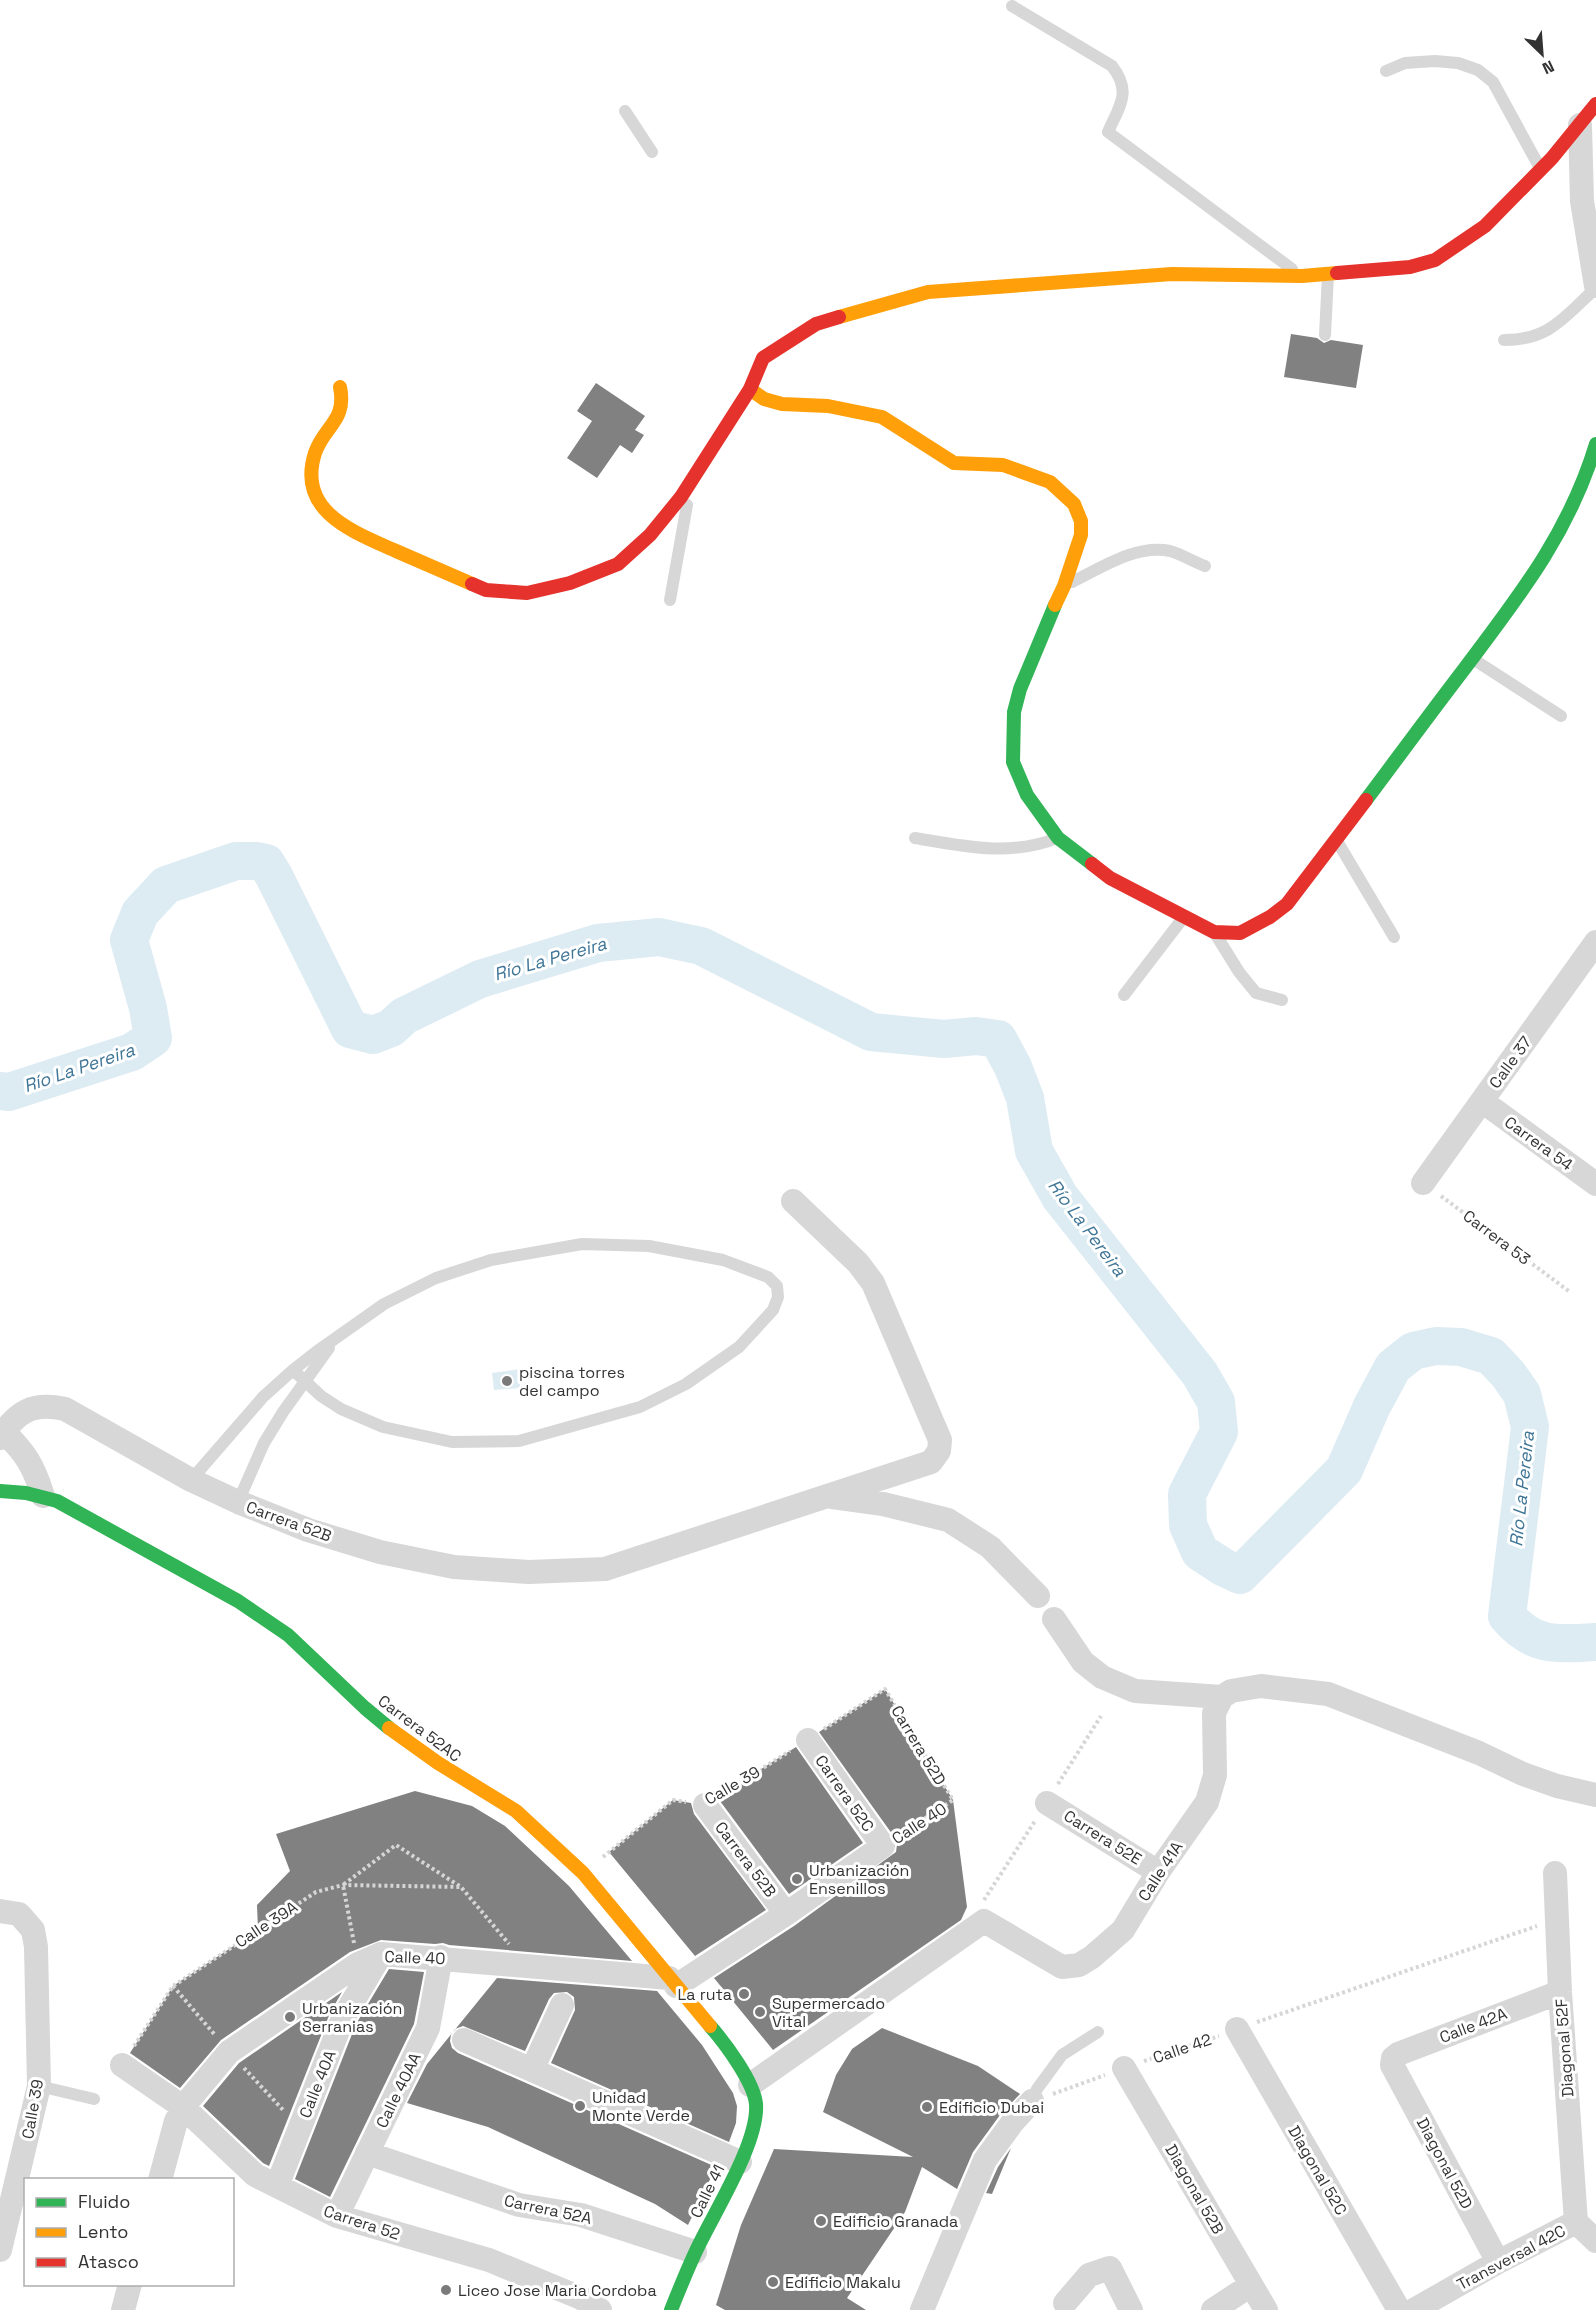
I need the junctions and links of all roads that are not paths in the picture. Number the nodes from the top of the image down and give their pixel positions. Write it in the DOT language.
graph roads {
  1 [pos="1012,6"];
  2 [pos="1386,71"];
  3 [pos="1596,104"];
  4 [pos="625,111"];
  5 [pos="1580,124"];
  6 [pos="652,152"];
  7 [pos="1541,169"];
  8 [pos="1328,274"];
  9 [pos="1302,276"];
  10 [pos="1596,287"];
  11 [pos="1325,335"];
  12 [pos="1504,340"];
  13 [pos="340,387"];
  14 [pos="750,389"];
  15 [pos="1596,444"];
  16 [pos="692,480"];
  17 [pos="1204,566"];
  18 [pos="1064,586"];
  19 [pos="670,600"];
  20 [pos="1472,658"];
  21 [pos="1561,716"];
  22 [pos="915,838"];
  23 [pos="1059,838"];
  24 [pos="1336,840"];
  25 [pos="1184,917"];
  26 [pos="1214,932"];
  27 [pos="1394,937"];
  28 [pos="1596,942"];
  29 [pos="1125,995"];
  30 [pos="1282,1000"];
  31 [pos="1482,1101"];
  32 [pos="1423,1183"];
  33 [pos="1596,1184"];
  34 [pos="793,1200"];
  35 [pos="340,1336"];
  36 [pos="293,1370"];
  37 [pos="304,1382"];
  38 [pos="2,1435"];
  39 [pos="191,1480"];
  40 [pos="0,1491"];
  41 [pos="43,1496"];
  42 [pos="827,1496"];
  43 [pos="238,1502"];
  44 [pos="1038,1596"];
  45 [pos="1054,1619"];
  46 [pos="1222,1697"];
  47 [pos="808,1740"];
  48 [pos="1596,1795"];
  49 [pos="1047,1803"];
  50 [pos="705,1805"];
  51 [pos="882,1846"];
  52 [pos="1158,1872"];
  53 [pos="1555,1873"];
  54 [pos="0,1911"];
  55 [pos="786,1914"];
  56 [pos="381,1954"];
  57 [pos="441,1957"];
  58 [pos="672,1982"];
  59 [pos="1560,1992"];
  60 [pos="562,2005"];
  61 [pos="1237,2029"];
  62 [pos="1098,2032"];
  63 [pos="464,2040"];
  64 [pos="122,2064"];
  65 [pos="1392,2065"];
  66 [pos="1124,2068"];
  67 [pos="532,2070"];
  68 [pos="750,2085"];
  69 [pos="39,2086"];
  70 [pos="94,2099"];
  71 [pos="1032,2102"];
  72 [pos="183,2107"];
  73 [pos="367,2153"];
  74 [pos="740,2162"];
  75 [pos="161,2178"];
  76 [pos="277,2186"];
  77 [pos="337,2216"];
  78 [pos="1576,2222"];
  79 [pos="1596,2241"];
  80 [pos="0,2250"];
  81 [pos="696,2252"];
  82 [pos="1498,2262"];
  83 [pos="1251,2285"];
  84 [pos="129,2286"];
  85 [pos="1065,2303"];
  86 [pos="123,2310"];
  87 [pos="600,2310"];
  88 [pos="671,2310"];
  89 [pos="922,2310"];
  90 [pos="1131,2310"];
  91 [pos="1213,2310"];
  92 [pos="1266,2310"];
  93 [pos="1399,2310"];
  94 [pos="1414,2310"];
  1 -- 9 [label="lane"];
  2 -- 7 [label="lane"];
  3 -- 5 [label="street"];
  4 -- 6 [label="lane"];
  5 -- 7 [label="street"];
  5 -- 10 [label="street"];
  7 -- 8 [label="street"];
  8 -- 9 [label="street"];
  8 -- 11 [label="lane"];
  9 -- 14 [label="street"];
  10 -- 12 [label="lane"];
  13 -- 16 [label="street"];
  14 -- 16 [label="street"];
  14 -- 18 [label="street"];
  15 -- 20 [label="street"];
  16 -- 19 [label="lane"];
  17 -- 18 [label="lane"];
  18 -- 23 [label="street"];
  20 -- 21 [label="lane"];
  20 -- 24 [label="street"];
  22 -- 23 [label="lane"];
  23 -- 25 [label="street"];
  24 -- 26 [label="street"];
  24 -- 27 [label="lane"];
  25 -- 26 [label="street"];
  25 -- 29 [label="lane"];
  26 -- 30 [label="lane"];
  28 -- 31 [label="street, Calle 37"];
  31 -- 32 [label="street, Calle 37"];
  31 -- 33 [label="street, Carrera 54"];
  34 -- 42 [label="street, Carrera 52B"];
  35 -- 36 [label="lane"];
  35 -- 37 [label="lane"];
  35 -- 37 [label="lane"];
  36 -- 37 [label="lane"];
  36 -- 39 [label="lane"];
  37 -- 43 [label="lane"];
  38 -- 39 [label="street, Carrera 52B"];
  38 -- 41 [label="street, Carrera 52B"];
  39 -- 43 [label="street, Carrera 52B"];
  40 -- 41 [label="street, Carrera 52AC"];
  41 -- 58 [label="street, Carrera 52AC"];
  42 -- 43 [label="street, Carrera 52B"];
  42 -- 44 [label="street"];
  45 -- 46 [label="street"];
  46 -- 48 [label="street"];
  46 -- 52 [label="street, Calle 41A"];
  47 -- 51 [label="street, Carrera 52C"];
  49 -- 52 [label="street, Carrera 52E"];
  50 -- 55 [label="street, Carrera 52B"];
  51 -- 55 [label="street, Calle 40"];
  52 -- 68 [label="street, Calle 41A"];
  53 -- 59 [label="street, Diagonal 52F"];
  54 -- 69 [label="street, Calle 39"];
  55 -- 58 [label="street, Calle 40"];
  56 -- 57 [label="street, Calle 40"];
  56 -- 72 [label="street, Calle 40"];
  56 -- 76 [label="street, Calle 40A"];
  57 -- 58 [label="street, Calle 40"];
  57 -- 73 [label="street, Calle 40AA"];
  58 -- 68 [label="street, Carrera 52AC"];
  59 -- 65 [label="street, Calle 42A"];
  59 -- 78 [label="street, Diagonal 52F"];
  60 -- 67 [label="street"];
  61 -- 93 [label="street, Diagonal 52C"];
  62 -- 71 [label="lane"];
  63 -- 67 [label="street"];
  64 -- 72 [label="street, Carrera 52"];
  65 -- 82 [label="street, Diagonal 52D"];
  66 -- 83 [label="street, Diagonal 52B"];
  67 -- 74 [label="street"];
  68 -- 74 [label="street, Calle 41"];
  69 -- 70 [label="lane"];
  69 -- 80 [label="street, Calle 39"];
  71 -- 89 [label="street"];
  72 -- 75 [label="street, Calle 40"];
  72 -- 76 [label="street, Carrera 52"];
  73 -- 77 [label="street, Calle 40AA"];
  73 -- 81 [label="street, Carrera 52A"];
  74 -- 81 [label="street, Calle 41"];
  76 -- 77 [label="street, Carrera 52"];
  77 -- 87 [label="street, Carrera 52"];
  78 -- 79 [label="street"];
  78 -- 82 [label="street, Transversal 42C"];
  81 -- 88 [label="street, Calle 41"];
  82 -- 94 [label="street, Transversal 42C"];
  83 -- 91 [label="street"];
  83 -- 92 [label="street, Diagonal 52B"];
  84 -- 86 [label="street"];
  85 -- 90 [label="street"];
}
